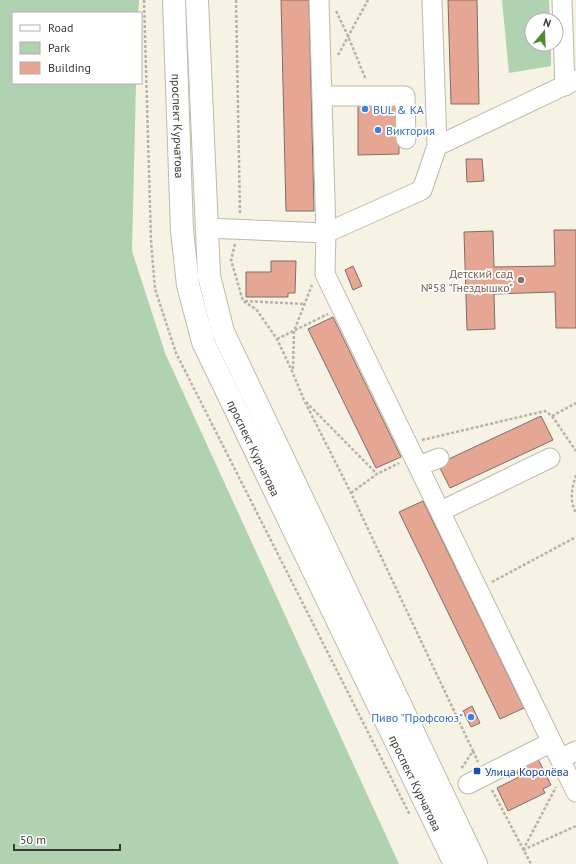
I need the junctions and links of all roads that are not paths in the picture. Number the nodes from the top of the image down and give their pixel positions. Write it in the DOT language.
graph roads {
  1 [pos="174,0"];
  2 [pos="197,0"];
  3 [pos="432,0"];
  4 [pos="562,0"];
  5 [pos="327,4"];
  6 [pos="570,83"];
  7 [pos="322,96"];
  8 [pos="406,139"];
  9 [pos="437,146"];
  10 [pos="205,228"];
  11 [pos="326,233"];
  12 [pos="223,332"];
  13 [pos="203,342"];
  14 [pos="414,455"];
  15 [pos="439,458"];
  16 [pos="550,458"];
  17 [pos="441,511"];
  18 [pos="563,755"];
  19 [pos="468,784"];
  20 [pos="576,792"];
  21 [pos="455,864"];
  22 [pos="476,864"];
  1 -- 13 [label="main road, проспект Курчатова"];
  2 -- 10 [label="main road, проспект Курчатова"];
  3 -- 9 [label="lane"];
  4 -- 6 [label="lane"];
  5 -- 7 [label="lane"];
  6 -- 9 [label="lane"];
  7 -- 8 [label="lane"];
  7 -- 11 [label="lane"];
  9 -- 11 [label="lane"];
  10 -- 11 [label="lane"];
  10 -- 12 [label="main road, проспект Курчатова"];
  11 -- 14 [label="lane"];
  12 -- 13 [label="main road"];
  12 -- 22 [label="main road, проспект Курчатова"];
  13 -- 21 [label="main road, проспект Курчатова"];
  14 -- 15 [label="lane"];
  14 -- 17 [label="lane"];
  16 -- 17 [label="lane"];
  17 -- 18 [label="lane"];
  18 -- 19 [label="lane"];
  18 -- 20 [label="lane"];
}
